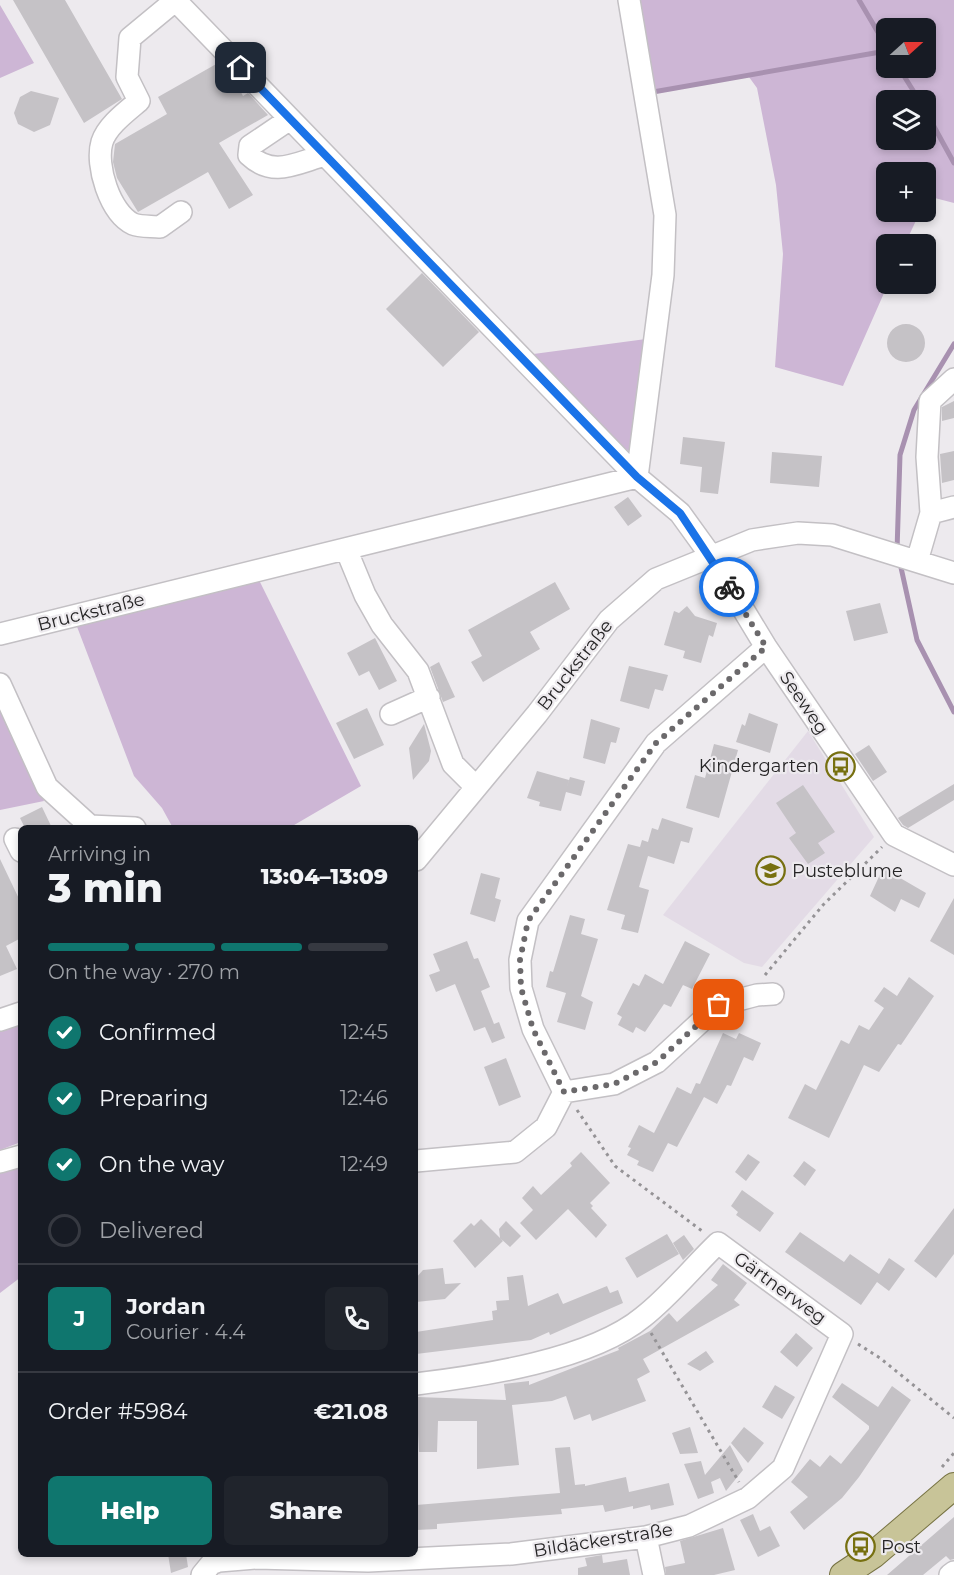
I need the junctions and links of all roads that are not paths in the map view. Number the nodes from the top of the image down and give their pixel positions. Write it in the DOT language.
graph roads {
  1 [pos="176,0"];
  2 [pos="629,0"];
  3 [pos="290,119"];
  4 [pos="325,155"];
  5 [pos="181,212"];
  6 [pos="954,379"];
  7 [pos="637,477"];
  8 [pos="954,507"];
  9 [pos="932,513"];
  10 [pos="346,549"];
  11 [pos="711,556"];
  12 [pos="914,560"];
  13 [pos="954,573"];
  14 [pos="0,634"];
  15 [pos="766,647"];
  16 [pos="0,684"];
  17 [pos="429,697"];
  18 [pos="391,714"];
  19 [pos="476,787"];
  20 [pos="89,825"];
  21 [pos="418,858"];
  22 [pos="954,865"];
  23 [pos="765,994"];
  24 [pos="18,1014"];
  25 [pos="0,1020"];
  26 [pos="564,1092"];
  27 [pos="18,1157"];
  28 [pos="418,1161"];
  29 [pos="0,1162"];
  30 [pos="842,1334"];
  31 [pos="418,1384"];
  32 [pos="954,1486"];
  33 [pos="646,1537"];
  34 [pos="368,1563"];
  35 [pos="207,1564"];
  36 [pos="954,1572"];
  37 [pos="654,1575"];
  38 [pos="843,1575"];
  39 [pos="950,1575"];
  1 -- 3 [label="street, Seeweg"];
  1 -- 5 [label="street"];
  2 -- 7 [label="street"];
  3 -- 4 [label="street, Seeweg"];
  3 -- 4 [label="street"];
  4 -- 7 [label="street, Seeweg"];
  6 -- 9 [label="street"];
  7 -- 10 [label="street, Bruckstraße"];
  7 -- 11 [label="street, Seeweg"];
  8 -- 9 [label="street"];
  9 -- 12 [label="street"];
  10 -- 14 [label="street, Bruckstraße"];
  10 -- 17 [label="street"];
  11 -- 12 [label="street, Bruckstraße"];
  11 -- 15 [label="street, Seeweg"];
  11 -- 19 [label="street, Bruckstraße"];
  12 -- 13 [label="street, Bruckstraße"];
  15 -- 22 [label="street, Seeweg"];
  15 -- 26 [label="street"];
  16 -- 20 [label="street"];
  17 -- 18 [label="street"];
  17 -- 19 [label="street"];
  19 -- 21 [label="street, Bruckstraße"];
  23 -- 26 [label="street"];
  24 -- 25 [label="street"];
  26 -- 28 [label="street"];
  27 -- 29 [label="street"];
  30 -- 31 [label="street, Gärtnerweg"];
  30 -- 33 [label="street, Bildäckerstraße"];
  32 -- 38 [label="main road"];
  33 -- 34 [label="street, Bildäckerstraße"];
  33 -- 37 [label="street"];
  34 -- 35 [label="street, Bildäckerstraße"];
  36 -- 39 [label="street"];
}
